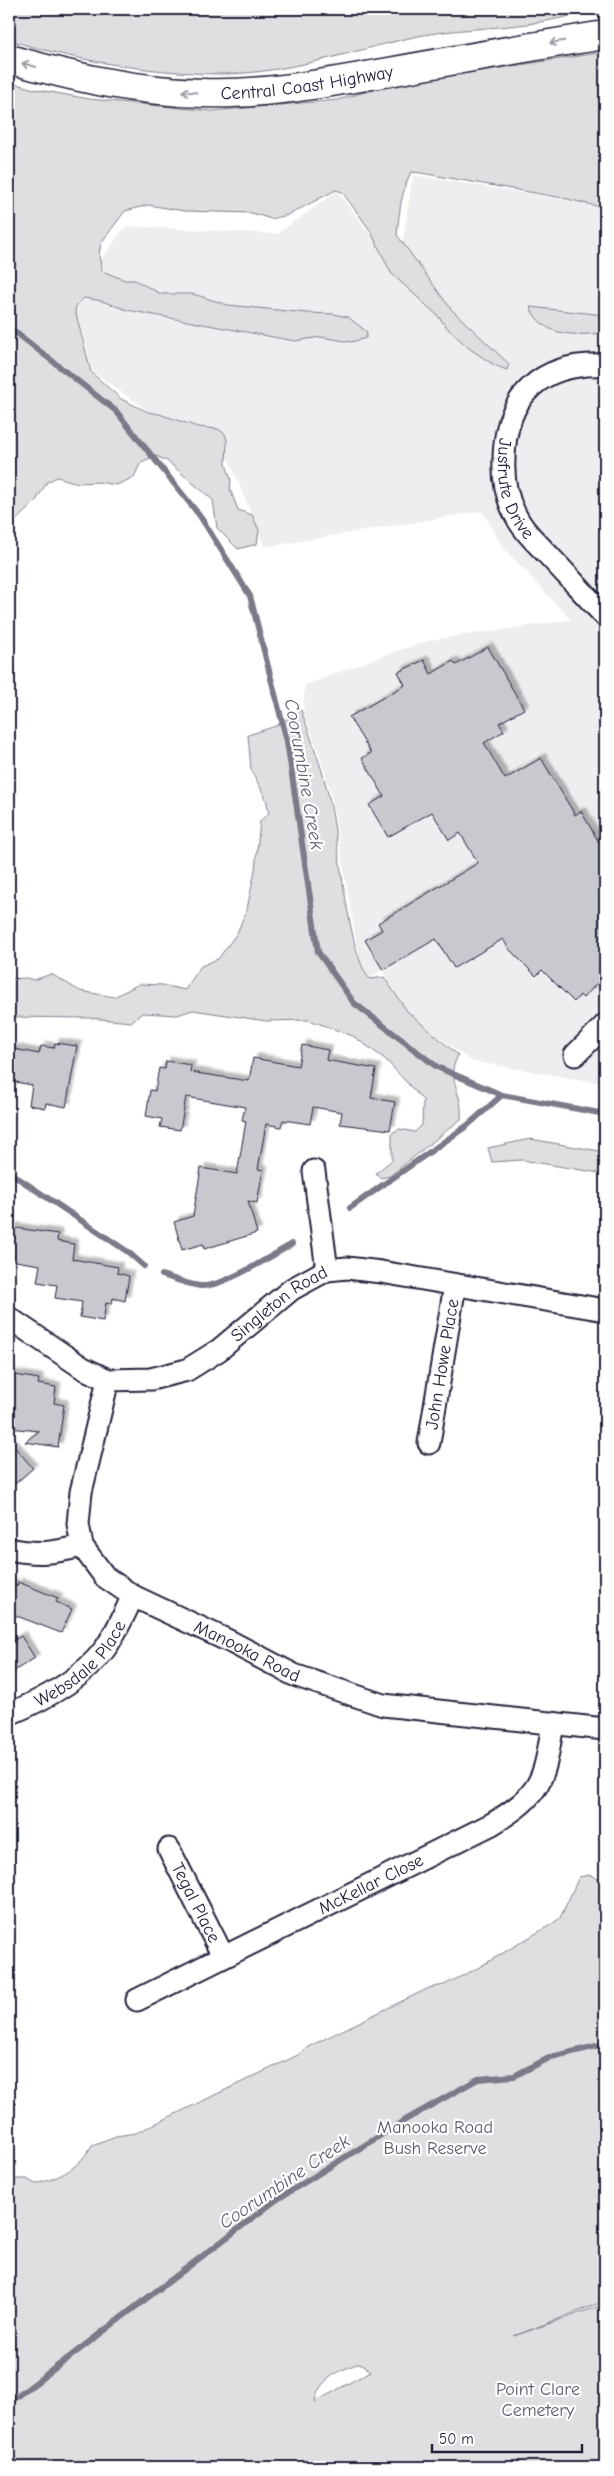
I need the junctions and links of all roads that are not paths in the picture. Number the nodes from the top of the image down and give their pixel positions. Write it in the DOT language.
graph roads {
  1 [pos="605,35"];
  2 [pos="9,59"];
  3 [pos="605,365"];
  4 [pos="605,616"];
  5 [pos="605,1025"];
  6 [pos="575,1055"];
  7 [pos="314,1171"];
  8 [pos="327,1270"];
  9 [pos="455,1285"];
  10 [pos="605,1310"];
  11 [pos="9,1318"];
  12 [pos="108,1380"];
  13 [pos="429,1443"];
  14 [pos="82,1546"];
  15 [pos="9,1549"];
  16 [pos="133,1596"];
  17 [pos="9,1714"];
  18 [pos="553,1723"];
  19 [pos="605,1729"];
  20 [pos="169,1849"];
  21 [pos="223,1956"];
  22 [pos="137,2000"];
  1 -- 2 [label="highway, Central Coast Highway, one-way"];
  3 -- 4 [label="street, Jusfrute Drive"];
  5 -- 6 [label="street"];
  7 -- 8 [label="street"];
  8 -- 9 [label="street, Singleton Road"];
  8 -- 12 [label="street, Singleton Road"];
  9 -- 10 [label="street, Singleton Road"];
  9 -- 13 [label="street, John Howe Place"];
  11 -- 12 [label="street, Singleton Road"];
  12 -- 14 [label="street, Manooka Road"];
  14 -- 15 [label="street"];
  14 -- 16 [label="street, Manooka Road"];
  16 -- 17 [label="street, Websdale Place"];
  16 -- 18 [label="street, Manooka Road"];
  18 -- 19 [label="street, Manooka Road"];
  18 -- 21 [label="street, McKellar Close"];
  20 -- 21 [label="street, Tegal Place"];
  21 -- 22 [label="street, McKellar Close"];
}
